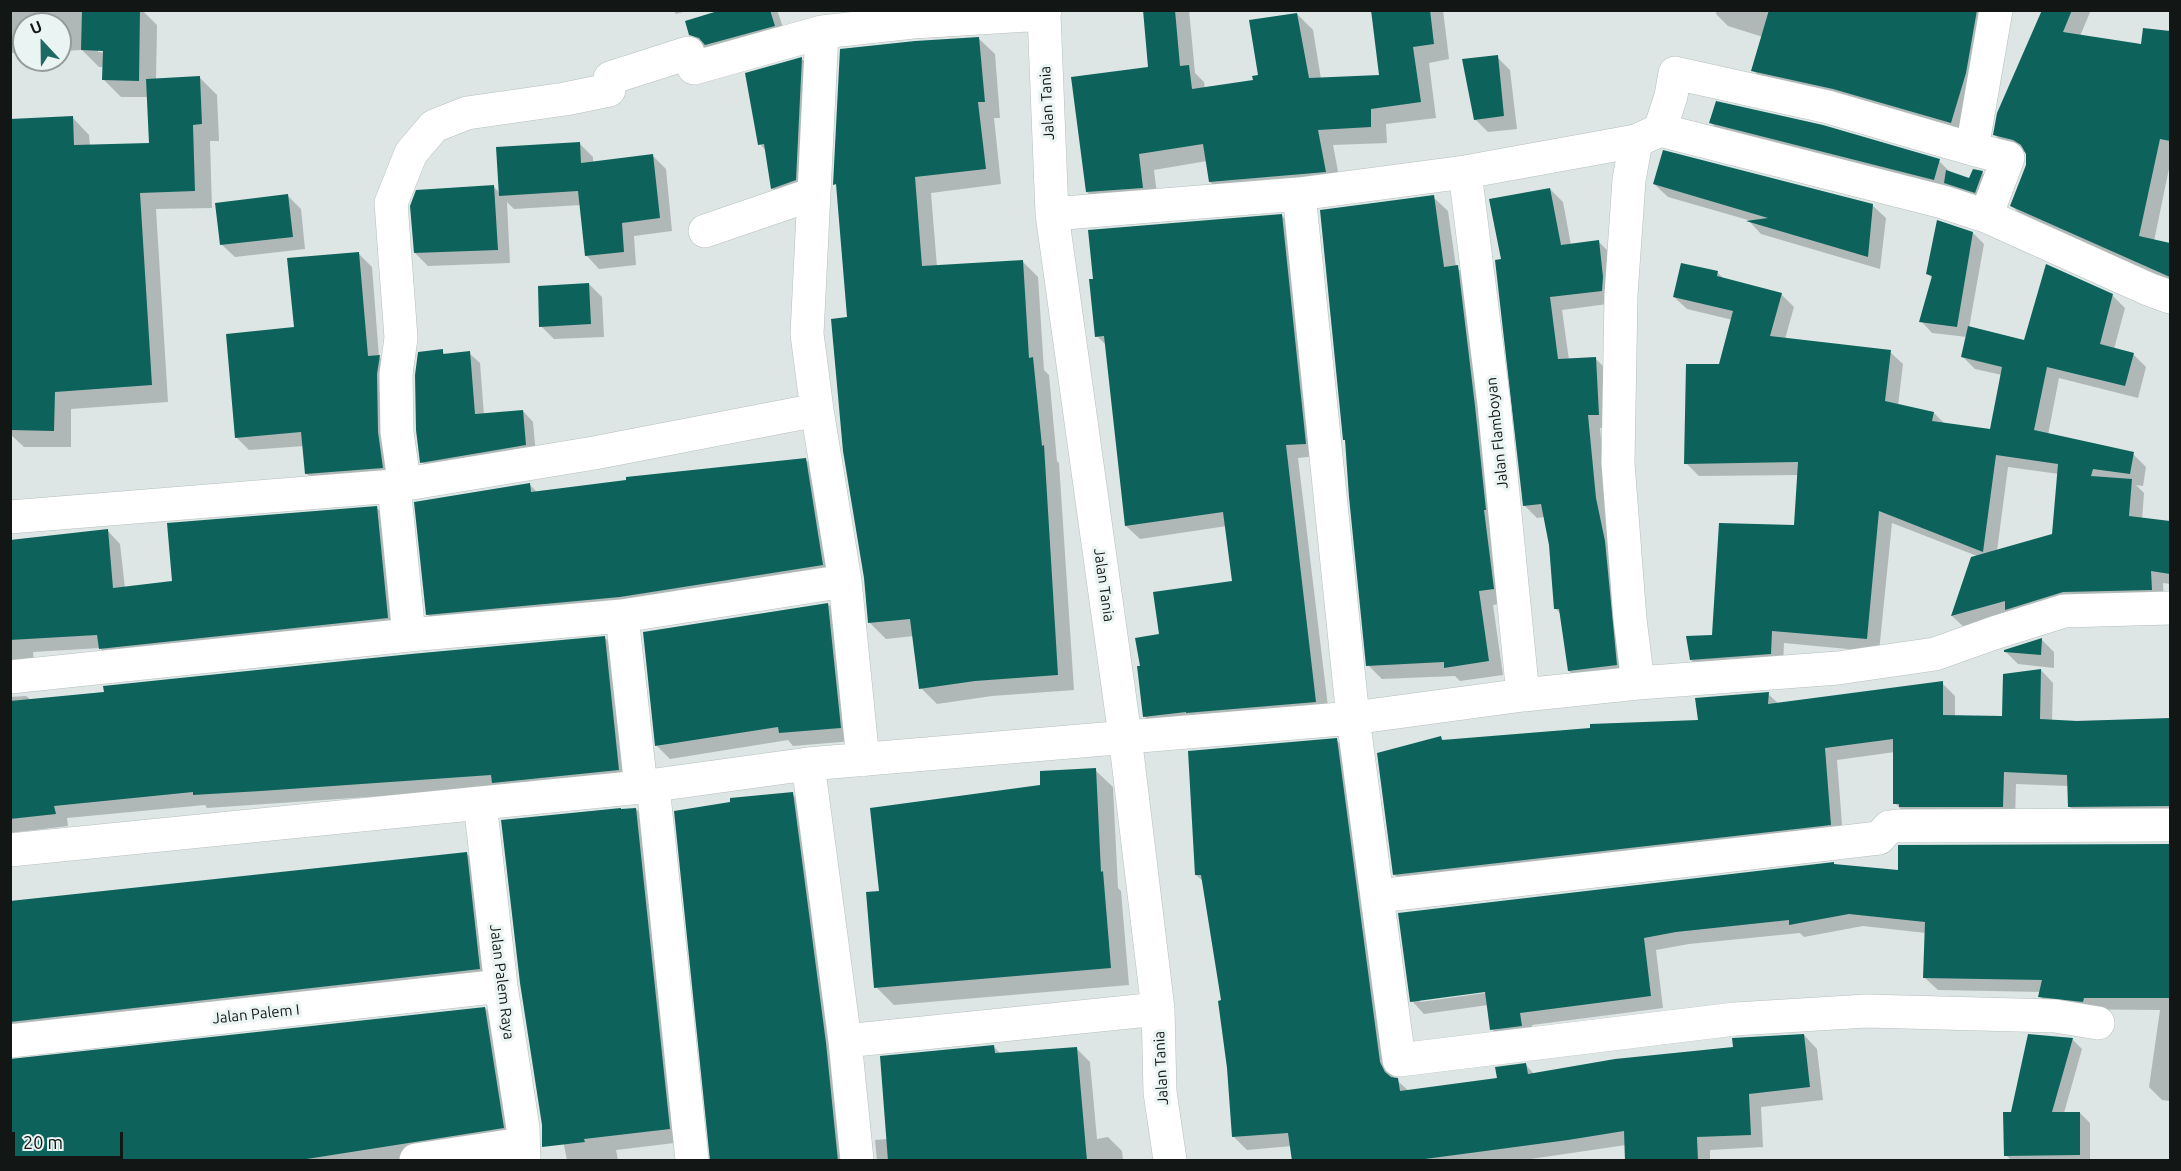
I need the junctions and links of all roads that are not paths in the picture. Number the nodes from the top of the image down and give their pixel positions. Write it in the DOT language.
graph roads {
  1 [pos="1996,10"];
  2 [pos="1044,12"];
  3 [pos="822,32"];
  4 [pos="1648,136"];
  5 [pos="1972,149"];
  6 [pos="1465,172"];
  7 [pos="813,194"];
  8 [pos="1299,194"];
  9 [pos="1052,214"];
  10 [pos="1986,216"];
  11 [pos="705,231"];
  12 [pos="2170,297"];
  13 [pos="817,410"];
  14 [pos="394,486"];
  15 [pos="10,518"];
  16 [pos="845,581"];
  17 [pos="2170,608"];
  18 [pos="622,616"];
  19 [pos="409,635"];
  20 [pos="10,677"];
  21 [pos="1638,683"];
  22 [pos="1523,695"];
  23 [pos="1353,718"];
  24 [pos="1125,736"];
  25 [pos="863,760"];
  26 [pos="808,764"];
  27 [pos="647,786"];
  28 [pos="480,802"];
  29 [pos="2170,825"];
  30 [pos="10,850"];
  31 [pos="1378,896"];
  32 [pos="501,986"];
  33 [pos="1158,1009"];
  34 [pos="2098,1023"];
  35 [pos="10,1041"];
  36 [pos="845,1041"];
  37 [pos="523,1152"];
  38 [pos="416,1161"];
  39 [pos="692,1161"];
  40 [pos="857,1161"];
  41 [pos="1170,1161"];
  1 -- 5 [label="street"];
  2 -- 3 [label="street"];
  2 -- 9 [label="street, Jalan Tania"];
  3 -- 7 [label="street"];
  3 -- 14 [label="street"];
  4 -- 5 [label="street"];
  4 -- 6 [label="street"];
  4 -- 10 [label="street"];
  4 -- 21 [label="street"];
  5 -- 10 [label="street"];
  6 -- 8 [label="street"];
  6 -- 22 [label="street, Jalan Flamboyan"];
  7 -- 11 [label="street"];
  7 -- 13 [label="street"];
  8 -- 9 [label="street"];
  8 -- 23 [label="street"];
  9 -- 24 [label="street, Jalan Tania"];
  10 -- 12 [label="street"];
  13 -- 14 [label="street"];
  13 -- 16 [label="street"];
  14 -- 15 [label="street"];
  14 -- 19 [label="street"];
  16 -- 18 [label="street"];
  16 -- 25 [label="street"];
  17 -- 21 [label="street"];
  18 -- 19 [label="street"];
  18 -- 27 [label="street"];
  19 -- 20 [label="street"];
  21 -- 22 [label="street"];
  22 -- 23 [label="street"];
  23 -- 24 [label="street"];
  23 -- 31 [label="street"];
  24 -- 25 [label="street"];
  24 -- 33 [label="street, Jalan Tania"];
  25 -- 26 [label="street"];
  26 -- 27 [label="street"];
  26 -- 36 [label="street"];
  27 -- 28 [label="street"];
  27 -- 39 [label="street"];
  28 -- 30 [label="street"];
  28 -- 32 [label="street, Jalan Palem Raya"];
  29 -- 31 [label="street"];
  31 -- 34 [label="street"];
  32 -- 35 [label="street, Jalan Palem I"];
  32 -- 37 [label="street, Jalan Palem Raya"];
  33 -- 36 [label="street"];
  33 -- 41 [label="street, Jalan Tania"];
  36 -- 40 [label="street"];
  37 -- 38 [label="street"];
}
